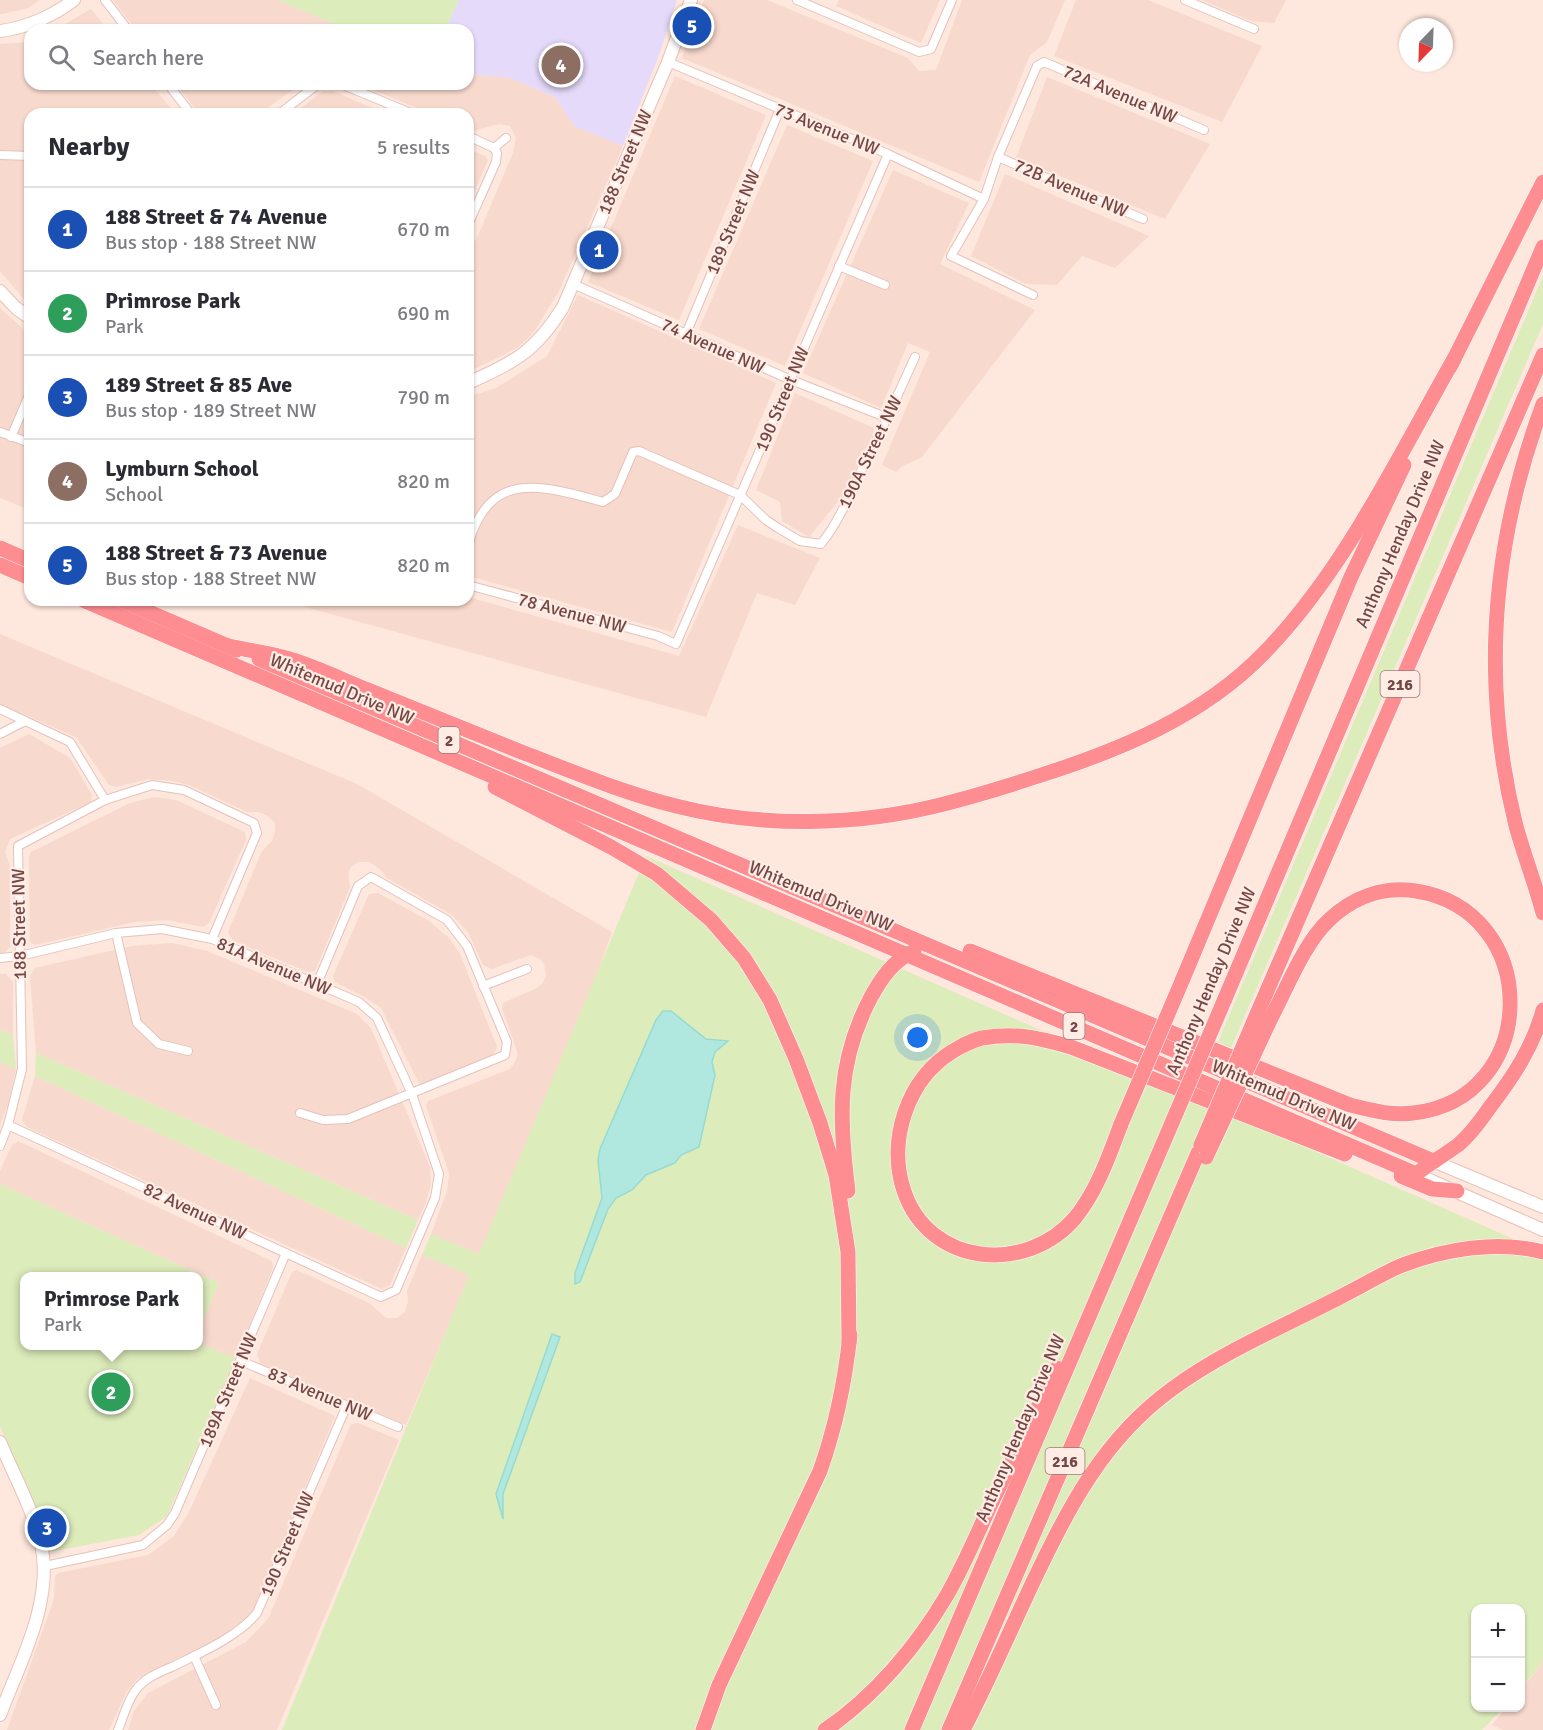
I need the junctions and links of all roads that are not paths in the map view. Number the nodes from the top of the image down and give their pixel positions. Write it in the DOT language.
graph roads {
  1 [pos="74,0"];
  2 [pos="105,0"];
  3 [pos="692,0"];
  4 [pos="797,0"];
  5 [pos="827,0"];
  6 [pos="952,0"];
  7 [pos="1185,0"];
  8 [pos="823,11"];
  9 [pos="26,24"];
  10 [pos="123,24"];
  11 [pos="24,25"];
  12 [pos="1254,29"];
  13 [pos="0,31"];
  14 [pos="668,62"];
  15 [pos="173,90"];
  16 [pos="310,90"];
  17 [pos="355,90"];
  18 [pos="186,108"];
  19 [pos="287,108"];
  20 [pos="399,108"];
  21 [pos="780,110"];
  22 [pos="1204,130"];
  23 [pos="506,138"];
  24 [pos="474,139"];
  25 [pos="494,148"];
  26 [pos="888,154"];
  27 [pos="0,155"];
  28 [pos="24,156"];
  29 [pos="998,157"];
  30 [pos="1543,182"];
  31 [pos="984,199"];
  32 [pos="474,212"];
  33 [pos="1143,219"];
  34 [pos="1543,247"];
  35 [pos="839,266"];
  36 [pos="573,284"];
  37 [pos="885,285"];
  38 [pos="0,291"];
  39 [pos="1033,295"];
  40 [pos="24,314"];
  41 [pos="686,334"];
  42 [pos="1543,355"];
  43 [pos="915,357"];
  44 [pos="1454,359"];
  45 [pos="474,380"];
  46 [pos="791,380"];
  47 [pos="1543,404"];
  48 [pos="24,407"];
  49 [pos="888,418"];
  50 [pos="0,432"];
  51 [pos="11,436"];
  52 [pos="24,441"];
  53 [pos="741,495"];
  54 [pos="474,528"];
  55 [pos="0,548"];
  56 [pos="24,558"];
  57 [pos="0,565"];
  58 [pos="24,575"];
  59 [pos="474,587"];
  60 [pos="97,606"];
  61 [pos="135,606"];
  62 [pos="676,644"];
  63 [pos="229,646"];
  64 [pos="0,710"];
  65 [pos="356,716"];
  66 [pos="25,721"];
  67 [pos="0,734"];
  68 [pos="105,800"];
  69 [pos="776,879"];
  70 [pos="1543,913"];
  71 [pos="116,933"];
  72 [pos="212,939"];
  73 [pos="931,945"];
  74 [pos="908,954"];
  75 [pos="20,957"];
  76 [pos="0,958"];
  77 [pos="527,969"];
  78 [pos="317,984"];
  79 [pos="483,986"];
  80 [pos="1543,1011"];
  81 [pos="1264,1016"];
  82 [pos="188,1051"];
  83 [pos="412,1094"];
  84 [pos="300,1113"];
  85 [pos="8,1125"];
  86 [pos="0,1146"];
  87 [pos="1433,1161"];
  88 [pos="1416,1174"];
  89 [pos="1457,1191"];
  90 [pos="1543,1207"];
  91 [pos="1543,1230"];
  92 [pos="1543,1252"];
  93 [pos="286,1253"];
  94 [pos="381,1297"];
  95 [pos="1085,1326"];
  96 [pos="849,1343"];
  97 [pos="242,1360"];
  98 [pos="347,1405"];
  99 [pos="398,1428"];
  100 [pos="0,1442"];
  101 [pos="45,1566"];
  102 [pos="194,1656"];
  103 [pos="216,1705"];
  104 [pos="0,1715"];
  105 [pos="118,1730"];
  106 [pos="703,1730"];
  107 [pos="825,1730"];
  108 [pos="912,1730"];
  109 [pos="949,1730"];
  110 [pos="963,1730"];
  1 -- 9 [label="street"];
  2 -- 10 [label="street"];
  3 -- 14 [label="street, 188 Street NW"];
  4 -- 8 [label="street"];
  5 -- 8 [label="street"];
  6 -- 8 [label="street"];
  7 -- 12 [label="street"];
  11 -- 13 [label="street"];
  14 -- 21 [label="street, 73 Avenue NW"];
  14 -- 36 [label="street, 188 Street NW"];
  15 -- 18 [label="street"];
  16 -- 19 [label="street"];
  17 -- 20 [label="street"];
  21 -- 26 [label="street, 73 Avenue NW"];
  21 -- 41 [label="street, 189 Street NW"];
  22 -- 29 [label="street, 72A Avenue NW"];
  23 -- 25 [label="street"];
  24 -- 25 [label="street"];
  25 -- 32 [label="street"];
  26 -- 31 [label="street, 73 Avenue NW"];
  26 -- 35 [label="street, 190 Street NW"];
  27 -- 28 [label="street"];
  29 -- 31 [label="street"];
  29 -- 33 [label="street, 72B Avenue NW"];
  30 -- 44 [label="highway"];
  31 -- 39 [label="street"];
  34 -- 95 [label="highway, Anthony Henday Drive NW / 216, bridge"];
  35 -- 37 [label="street"];
  35 -- 46 [label="street, 190 Street NW"];
  36 -- 41 [label="street, 74 Avenue NW"];
  36 -- 45 [label="street, 188 Street NW"];
  38 -- 40 [label="street"];
  41 -- 46 [label="street, 74 Avenue NW"];
  42 -- 81 [label="highway, 216"];
  43 -- 49 [label="street, 190A Street NW"];
  44 -- 63 [label="highway"];
  44 -- 89 [label="highway, bridge"];
  46 -- 49 [label="street, 74 Avenue NW"];
  46 -- 53 [label="street, 190 Street NW"];
  47 -- 70 [label="highway"];
  48 -- 51 [label="street"];
  49 -- 53 [label="street, 190A Street NW"];
  50 -- 51 [label="street"];
  51 -- 52 [label="street"];
  53 -- 54 [label="street"];
  53 -- 62 [label="street, 190 Street NW"];
  55 -- 56 [label="highway"];
  57 -- 58 [label="highway"];
  59 -- 62 [label="street, 78 Avenue NW"];
  60 -- 65 [label="highway, Whitemud Drive NW / 2"];
  61 -- 63 [label="highway, Whitemud Drive NW / 2"];
  63 -- 69 [label="highway, Whitemud Drive NW / 2"];
  64 -- 66 [label="street"];
  65 -- 74 [label="highway, Whitemud Drive NW / 2"];
  65 -- 96 [label="highway"];
  66 -- 67 [label="street"];
  66 -- 68 [label="street"];
  68 -- 72 [label="street, 188 Street NW"];
  68 -- 75 [label="street, 188 Street NW"];
  69 -- 73 [label="highway, Whitemud Drive NW"];
  69 -- 81 [label="highway"];
  71 -- 72 [label="street, 81A Avenue NW"];
  71 -- 75 [label="street, 81A Avenue NW"];
  71 -- 82 [label="street"];
  72 -- 78 [label="street, 81A Avenue NW"];
  73 -- 74 [label="highway"];
  73 -- 87 [label="highway, Whitemud Drive NW / 2"];
  74 -- 88 [label="highway, Whitemud Drive NW / 2"];
  74 -- 96 [label="highway"];
  75 -- 76 [label="street, 81A Avenue NW"];
  75 -- 85 [label="street, 188 Street NW"];
  77 -- 79 [label="street"];
  78 -- 79 [label="street"];
  78 -- 83 [label="street, 81A Avenue NW"];
  79 -- 83 [label="street"];
  80 -- 87 [label="highway"];
  81 -- 109 [label="highway, 216, bridge"];
  83 -- 84 [label="street"];
  83 -- 94 [label="street, 81A Avenue NW"];
  85 -- 86 [label="street, 188 Street NW"];
  85 -- 93 [label="street, 82 Avenue NW"];
  87 -- 88 [label="highway"];
  87 -- 90 [label="street, Whitemud Drive NW"];
  88 -- 89 [label="street, Whitemud Drive NW"];
  89 -- 91 [label="street, Whitemud Drive NW"];
  92 -- 110 [label="highway"];
  93 -- 94 [label="street, 82 Avenue NW"];
  93 -- 97 [label="street, 189A Street NW"];
  95 -- 107 [label="highway"];
  95 -- 108 [label="highway, Anthony Henday Drive NW / 216"];
  96 -- 106 [label="highway"];
  97 -- 98 [label="street, 83 Avenue NW"];
  97 -- 101 [label="street, 189A Street NW"];
  98 -- 99 [label="street, 83 Avenue NW"];
  98 -- 102 [label="street, 190 Street NW"];
  100 -- 101 [label="street"];
  101 -- 104 [label="street"];
  102 -- 103 [label="street"];
  102 -- 105 [label="street, 190 Street NW"];
}
